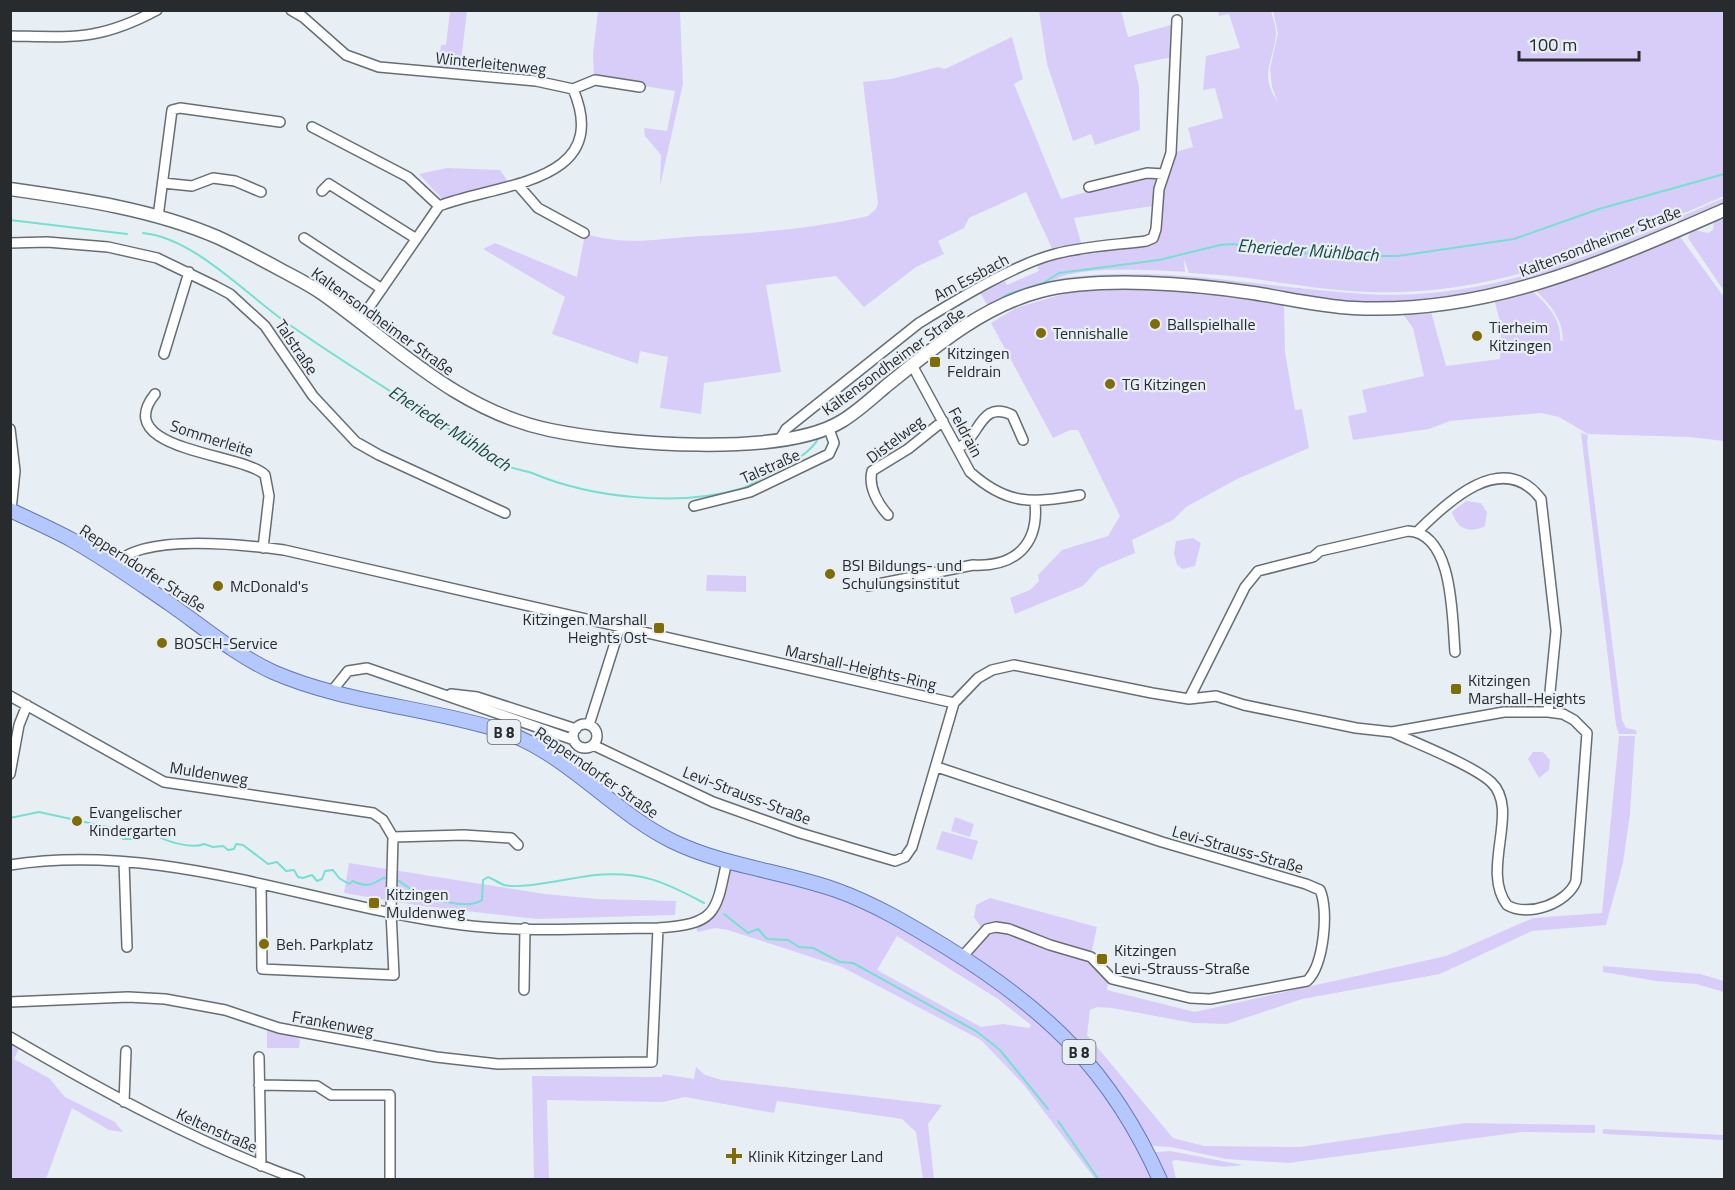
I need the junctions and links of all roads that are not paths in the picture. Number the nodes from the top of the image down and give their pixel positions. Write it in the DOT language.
graph roads {
  1 [pos="157,10"];
  2 [pos="291,10"];
  3 [pos="1178,20"];
  4 [pos="10,36"];
  5 [pos="640,87"];
  6 [pos="573,89"];
  7 [pos="280,122"];
  8 [pos="312,127"];
  9 [pos="1164,174"];
  10 [pos="164,183"];
  11 [pos="518,185"];
  12 [pos="1089,187"];
  13 [pos="10,189"];
  14 [pos="322,191"];
  15 [pos="261,192"];
  16 [pos="439,206"];
  17 [pos="1725,210"];
  18 [pos="158,217"];
  19 [pos="584,233"];
  20 [pos="304,238"];
  21 [pos="415,238"];
  22 [pos="10,243"];
  23 [pos="189,272"];
  24 [pos="382,289"];
  25 [pos="359,322"];
  26 [pos="164,354"];
  27 [pos="912,365"];
  28 [pos="155,394"];
  29 [pos="943,421"];
  30 [pos="10,429"];
  31 [pos="829,429"];
  32 [pos="780,439"];
  33 [pos="1023,440"];
  34 [pos="957,448"];
  35 [pos="1080,495"];
  36 [pos="1035,503"];
  37 [pos="694,506"];
  38 [pos="10,510"];
  39 [pos="505,513"];
  40 [pos="888,515"];
  41 [pos="1417,532"];
  42 [pos="263,548"];
  43 [pos="114,566"];
  44 [pos="868,586"];
  45 [pos="620,627"];
  46 [pos="1455,652"];
  47 [pos="332,691"];
  48 [pos="446,695"];
  49 [pos="10,696"];
  50 [pos="1189,699"];
  51 [pos="954,703"];
  52 [pos="27,705"];
  53 [pos="1548,712"];
  54 [pos="589,725"];
  55 [pos="576,729"];
  56 [pos="1392,732"];
  57 [pos="574,740"];
  58 [pos="593,745"];
  59 [pos="937,766"];
  60 [pos="10,774"];
  61 [pos="393,837"];
  62 [pos="519,845"];
  63 [pos="726,860"];
  64 [pos="124,862"];
  65 [pos="10,865"];
  66 [pos="261,884"];
  67 [pos="391,912"];
  68 [pos="525,928"];
  69 [pos="658,928"];
  70 [pos="127,947"];
  71 [pos="962,957"];
  72 [pos="524,990"];
  73 [pos="10,1002"];
  74 [pos="10,1037"];
  75 [pos="126,1051"];
  76 [pos="259,1057"];
  77 [pos="259,1085"];
  78 [pos="124,1102"];
  79 [pos="261,1166"];
  80 [pos="300,1179"];
  81 [pos="390,1179"];
  82 [pos="1160,1179"];
  1 -- 4 [label="street"];
  2 -- 6 [label="street, Winterleitenweg"];
  3 -- 9 [label="street, Am Essbach"];
  5 -- 6 [label="street"];
  6 -- 11 [label="street"];
  7 -- 10 [label="street"];
  8 -- 16 [label="street"];
  9 -- 12 [label="street"];
  9 -- 32 [label="street, Am Essbach"];
  10 -- 15 [label="street"];
  10 -- 18 [label="street"];
  11 -- 16 [label="street"];
  11 -- 19 [label="street"];
  13 -- 18 [label="main road, Kaltensondheimer Straße"];
  14 -- 21 [label="street"];
  16 -- 21 [label="street"];
  17 -- 27 [label="main road, Kaltensondheimer Straße"];
  18 -- 25 [label="main road, Kaltensondheimer Straße"];
  20 -- 24 [label="street"];
  21 -- 24 [label="street"];
  22 -- 23 [label="street, Talstraße"];
  23 -- 26 [label="street"];
  23 -- 39 [label="street, Talstraße"];
  24 -- 25 [label="street"];
  25 -- 32 [label="main road, Kaltensondheimer Straße"];
  27 -- 29 [label="street, Feldrain"];
  27 -- 31 [label="main road, Kaltensondheimer Straße"];
  28 -- 42 [label="street, Sommerleite"];
  29 -- 34 [label="street, Feldrain"];
  29 -- 40 [label="street, Distelweg"];
  30 -- 38 [label="street"];
  31 -- 32 [label="main road, Kaltensondheimer Straße"];
  31 -- 37 [label="street, Talstraße"];
  33 -- 34 [label="street"];
  34 -- 36 [label="street, Feldrain"];
  35 -- 36 [label="street, Feldrain"];
  36 -- 44 [label="street"];
  38 -- 43 [label="main road, Repperndorfer Straße / B 8"];
  41 -- 46 [label="street"];
  41 -- 50 [label="street"];
  41 -- 53 [label="street"];
  42 -- 43 [label="street, Marshall-Heights-Ring"];
  42 -- 45 [label="street, Marshall-Heights-Ring"];
  43 -- 47 [label="main road, Repperndorfer Straße / B 8"];
  45 -- 51 [label="street, Marshall-Heights-Ring"];
  45 -- 54 [label="street"];
  47 -- 48 [label="street, Levi-Strauss-Straße"];
  47 -- 63 [label="main road, Repperndorfer Straße / B 8"];
  48 -- 55 [label="street, Levi-Strauss-Straße"];
  48 -- 57 [label="street, Levi-Strauss-Straße"];
  49 -- 52 [label="street, Muldenweg"];
  50 -- 51 [label="street, Marshall-Heights-Ring"];
  50 -- 56 [label="street, Marshall-Heights-Ring"];
  51 -- 59 [label="street, Levi-Strauss-Straße"];
  52 -- 60 [label="street"];
  52 -- 61 [label="street, Muldenweg"];
  53 -- 56 [label="street, Marshall-Heights-Ring"];
  53 -- 56 [label="street, Marshall-Heights-Ring"];
  54 -- 55 [label="street"];
  54 -- 58 [label="street"];
  55 -- 57 [label="street"];
  57 -- 58 [label="street, Levi-Strauss-Straße"];
  58 -- 59 [label="street, Levi-Strauss-Straße"];
  59 -- 71 [label="street, Levi-Strauss-Straße"];
  61 -- 62 [label="street"];
  61 -- 67 [label="street"];
  63 -- 69 [label="street"];
  63 -- 71 [label="main road, Repperndorfer Straße / B 8"];
  64 -- 65 [label="street"];
  64 -- 66 [label="street"];
  64 -- 70 [label="street"];
  66 -- 67 [label="street"];
  66 -- 67 [label="street"];
  67 -- 68 [label="street"];
  68 -- 69 [label="street"];
  68 -- 72 [label="street"];
  69 -- 73 [label="street, Frankenweg"];
  71 -- 82 [label="main road, Repperndorfer Straße / B 8"];
  74 -- 78 [label="street, Keltenstraße"];
  75 -- 78 [label="street"];
  76 -- 77 [label="street"];
  77 -- 79 [label="street"];
  77 -- 81 [label="street"];
  78 -- 79 [label="street, Keltenstraße"];
  79 -- 80 [label="street, Keltenstraße"];
}
